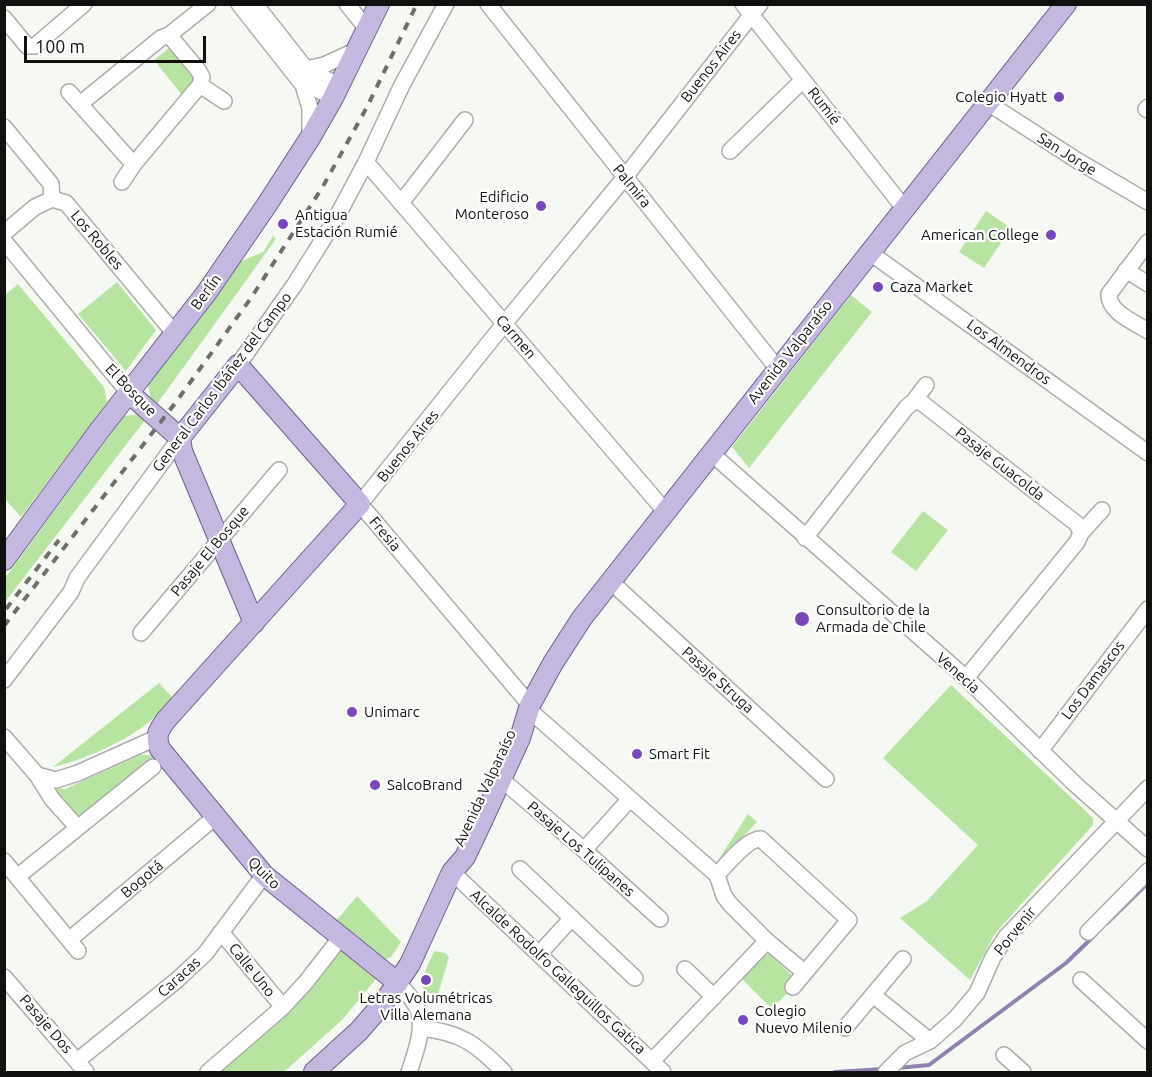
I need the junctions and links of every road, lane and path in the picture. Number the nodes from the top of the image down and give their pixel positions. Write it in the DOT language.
graph roads {
  1 [pos="84,4"];
  2 [pos="208,4"];
  3 [pos="239,4"];
  4 [pos="255,4"];
  5 [pos="347,4"];
  6 [pos="379,4"];
  7 [pos="446,4"];
  8 [pos="488,4"];
  9 [pos="1066,4"];
  10 [pos="752,8"];
  11 [pos="4,18"];
  12 [pos="367,29"];
  13 [pos="169,36"];
  14 [pos="357,50"];
  15 [pos="306,69"];
  16 [pos="803,81"];
  17 [pos="200,85"];
  18 [pos="303,85"];
  19 [pos="69,92"];
  20 [pos="336,92"];
  21 [pos="224,101"];
  22 [pos="988,103"];
  23 [pos="80,104"];
  24 [pos="465,120"];
  25 [pos="4,127"];
  26 [pos="310,138"];
  27 [pos="730,151"];
  28 [pos="366,162"];
  29 [pos="134,164"];
  30 [pos="625,177"];
  31 [pos="122,182"];
  32 [pos="52,199"];
  33 [pos="1148,202"];
  34 [pos="401,203"];
  35 [pos="904,208"];
  36 [pos="4,233"];
  37 [pos="4,241"];
  38 [pos="1148,242"];
  39 [pos="869,252"];
  40 [pos="1126,270"];
  41 [pos="1148,284"];
  42 [pos="504,324"];
  43 [pos="1148,331"];
  44 [pos="175,334"];
  45 [pos="238,365"];
  46 [pos="777,368"];
  47 [pos="926,385"];
  48 [pos="129,393"];
  49 [pos="914,401"];
  50 [pos="180,438"];
  51 [pos="711,453"];
  52 [pos="1148,453"];
  53 [pos="279,470"];
  54 [pos="360,504"];
  55 [pos="1102,510"];
  56 [pos="665,512"];
  57 [pos="1081,533"];
  58 [pos="805,538"];
  59 [pos="219,540"];
  60 [pos="4,560"];
  61 [pos="610,581"];
  62 [pos="1148,609"];
  63 [pos="254,623"];
  64 [pos="141,633"];
  65 [pos="966,678"];
  66 [pos="4,680"];
  67 [pos="529,707"];
  68 [pos="4,737"];
  69 [pos="156,738"];
  70 [pos="1040,750"];
  71 [pos="153,767"];
  72 [pos="37,775"];
  73 [pos="501,779"];
  74 [pos="826,779"];
  75 [pos="1148,788"];
  76 [pos="629,800"];
  77 [pos="215,817"];
  78 [pos="1116,821"];
  79 [pos="77,827"];
  80 [pos="1148,849"];
  81 [pos="584,850"];
  82 [pos="4,861"];
  83 [pos="520,869"];
  84 [pos="1148,871"];
  85 [pos="452,872"];
  86 [pos="264,875"];
  87 [pos="717,875"];
  88 [pos="17,877"];
  89 [pos="572,918"];
  90 [pos="660,919"];
  91 [pos="221,932"];
  92 [pos="1088,932"];
  93 [pos="341,937"];
  94 [pos="767,940"];
  95 [pos="539,954"];
  96 [pos="903,959"];
  97 [pos="685,969"];
  98 [pos="804,972"];
  99 [pos="4,977"];
  100 [pos="635,978"];
  101 [pos="1081,980"];
  102 [pos="398,983"];
  103 [pos="793,987"];
  104 [pos="873,995"];
  105 [pos="714,997"];
  106 [pos="283,1007"];
  107 [pos="420,1028"];
  108 [pos="845,1028"];
  109 [pos="930,1041"];
  110 [pos="1148,1041"];
  111 [pos="1004,1055"];
  112 [pos="652,1061"];
  113 [pos="82,1067"];
  114 [pos="890,1067"];
  115 [pos="208,1072"];
  116 [pos="314,1072"];
  117 [pos="409,1072"];
  118 [pos="504,1072"];
  119 [pos="663,1072"];
  120 [pos="1023,1072"];
  1 -- 11 [label="street"];
  2 -- 13 [label="street"];
  3 -- 18 [label="street"];
  4 -- 15 [label="street"];
  5 -- 12 [label="street"];
  6 -- 12 [label="main road, Berlín"];
  7 -- 28 [label="street, General Carlos Ibáñez del Campo"];
  8 -- 30 [label="street, Palmira"];
  9 -- 22 [label="main road, Avenida Valparaíso"];
  10 -- 16 [label="street, Rumié"];
  10 -- 30 [label="street, Buenos Aires"];
  12 -- 14 [label="main road, Berlín"];
  13 -- 17 [label="street"];
  13 -- 23 [label="street"];
  14 -- 15 [label="street"];
  14 -- 20 [label="main road, Berlín"];
  15 -- 18 [label="street"];
  15 -- 20 [label="street"];
  16 -- 27 [label="street"];
  16 -- 35 [label="street, Rumié"];
  17 -- 21 [label="street"];
  17 -- 29 [label="street"];
  18 -- 20 [label="street"];
  18 -- 26 [label="street"];
  19 -- 23 [label="street"];
  20 -- 26 [label="main road, Berlín"];
  22 -- 33 [label="street, San Jorge"];
  22 -- 35 [label="main road, Avenida Valparaíso"];
  23 -- 29 [label="street"];
  24 -- 34 [label="street"];
  25 -- 32 [label="street"];
  26 -- 44 [label="main road, Berlín"];
  28 -- 34 [label="street, Carmen"];
  28 -- 45 [label="street, General Carlos Ibáñez del Campo"];
  29 -- 31 [label="street"];
  30 -- 42 [label="street, Buenos Aires"];
  30 -- 46 [label="street, Palmira"];
  32 -- 36 [label="street"];
  32 -- 44 [label="street, Los Robles"];
  34 -- 42 [label="street, Carmen"];
  35 -- 39 [label="main road, Avenida Valparaíso"];
  37 -- 48 [label="street, El Bosque"];
  38 -- 40 [label="street"];
  39 -- 46 [label="main road, Avenida Valparaíso"];
  39 -- 52 [label="street, Los Almendros"];
  40 -- 41 [label="street"];
  40 -- 43 [label="street"];
  42 -- 54 [label="street, Buenos Aires"];
  42 -- 56 [label="street, Carmen"];
  44 -- 48 [label="main road, Berlín"];
  45 -- 50 [label="main road, General Carlos Ibáñez del Campo"];
  45 -- 54 [label="main road, Fresia"];
  46 -- 51 [label="main road, Avenida Valparaíso"];
  47 -- 49 [label="street"];
  48 -- 50 [label="main road, El Bosque"];
  48 -- 60 [label="main road, Berlín"];
  49 -- 57 [label="street, Pasaje Guacolda"];
  49 -- 58 [label="street"];
  50 -- 59 [label="main road"];
  50 -- 66 [label="street, General Carlos Ibáñez del Campo"];
  51 -- 56 [label="main road, Avenida Valparaíso"];
  51 -- 58 [label="street, Venecia"];
  53 -- 59 [label="street, Pasaje El Bosque"];
  54 -- 63 [label="main road, Buenos Aires"];
  54 -- 67 [label="street, Fresia"];
  55 -- 57 [label="street"];
  56 -- 61 [label="main road, Avenida Valparaíso"];
  57 -- 65 [label="street"];
  58 -- 65 [label="street, Venecia"];
  59 -- 63 [label="main road"];
  59 -- 64 [label="street, Pasaje El Bosque"];
  61 -- 67 [label="main road, Avenida Valparaíso"];
  61 -- 74 [label="street, Pasaje Struga"];
  62 -- 70 [label="street, Los Damascos"];
  63 -- 69 [label="main road, Buenos Aires"];
  65 -- 70 [label="street, Venecia"];
  67 -- 73 [label="main road, Avenida Valparaíso"];
  67 -- 76 [label="street, Fresia"];
  67 -- 85 [label="main road, Avenida Valparaíso"];
  68 -- 72 [label="street"];
  69 -- 72 [label="street"];
  69 -- 77 [label="main road, Quito"];
  70 -- 78 [label="street, Venecia"];
  71 -- 79 [label="street"];
  72 -- 79 [label="street"];
  73 -- 81 [label="street, Pasaje Los Tulipanes"];
  73 -- 85 [label="main road, Avenida Valparaíso"];
  75 -- 78 [label="street, Porvenir"];
  76 -- 81 [label="street"];
  76 -- 87 [label="street, Fresia"];
  77 -- 86 [label="main road, Quito"];
  77 -- 88 [label="street, Bogotá"];
  78 -- 80 [label="street, Venecia"];
  78 -- 109 [label="street, Porvenir"];
  79 -- 88 [label="street"];
  81 -- 90 [label="street, Pasaje Los Tulipanes"];
  82 -- 88 [label="street"];
  83 -- 89 [label="street"];
  84 -- 92 [label="street"];
  85 -- 95 [label="street, Alcalde Rodolfo Galleguillos Gatica"];
  85 -- 102 [label="main road, Avenida Valparaíso"];
  86 -- 91 [label="street, Caracas"];
  86 -- 93 [label="main road, Quito"];
  87 -- 94 [label="street"];
  87 -- 98 [label="street"];
  89 -- 95 [label="street"];
  89 -- 100 [label="street"];
  91 -- 106 [label="street, Calle Uno"];
  91 -- 113 [label="street, Caracas"];
  93 -- 102 [label="main road, Quito"];
  93 -- 106 [label="street"];
  94 -- 98 [label="street"];
  94 -- 105 [label="street"];
  95 -- 112 [label="street, Alcalde Rodolfo Galleguillos Gatica"];
  96 -- 104 [label="street"];
  97 -- 105 [label="street"];
  98 -- 103 [label="street"];
  99 -- 113 [label="street, Pasaje Dos"];
  101 -- 110 [label="street"];
  102 -- 107 [label="street"];
  102 -- 116 [label="main road, Avenida Valparaíso"];
  104 -- 108 [label="street"];
  104 -- 109 [label="street"];
  105 -- 112 [label="street"];
  106 -- 115 [label="street"];
  107 -- 117 [label="street"];
  107 -- 118 [label="street"];
  109 -- 114 [label="street, Porvenir"];
  111 -- 120 [label="street"];
  112 -- 119 [label="street, Alcalde Rodolfo Galleguillos Gatica"];
}
